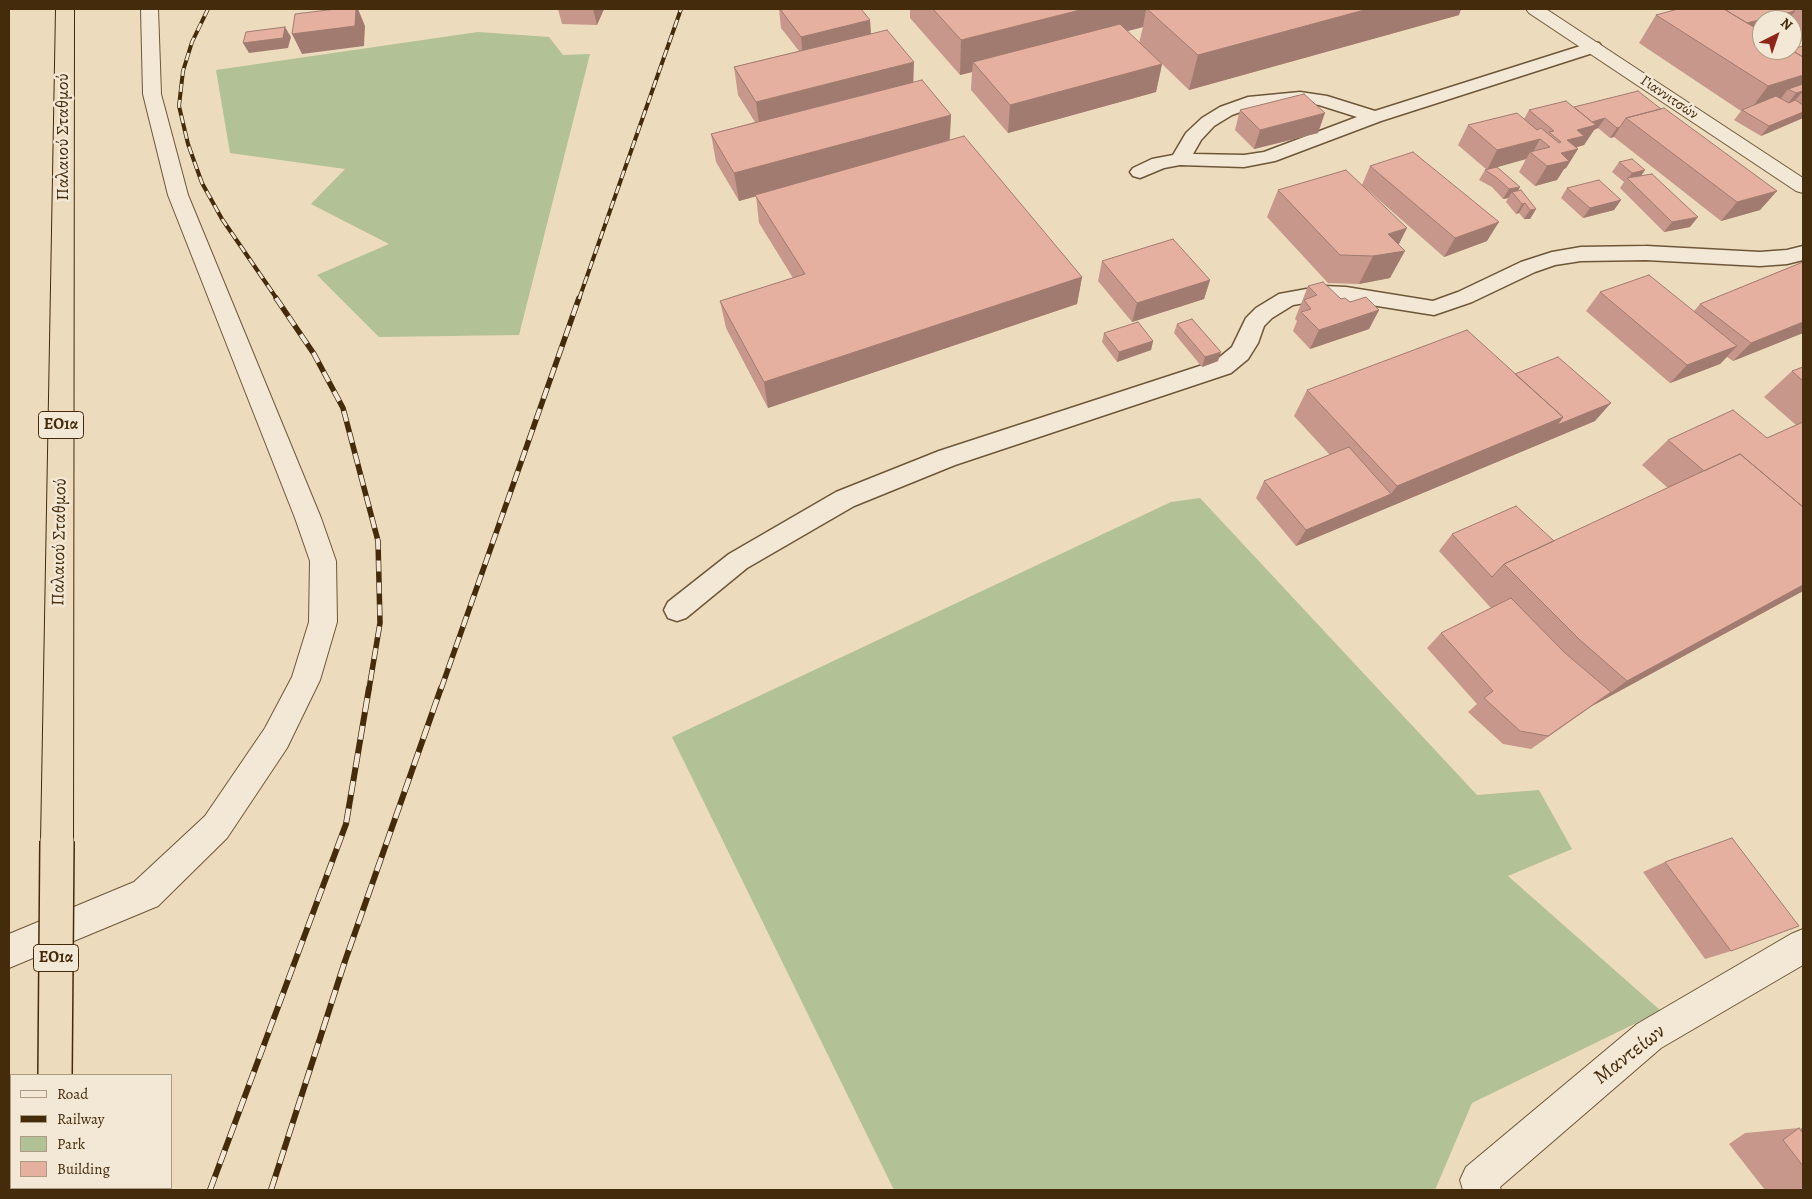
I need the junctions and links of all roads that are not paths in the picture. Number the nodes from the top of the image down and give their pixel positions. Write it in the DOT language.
graph roads {
  1 [pos="65,9"];
  2 [pos="149,9"];
  3 [pos="1535,9"];
  4 [pos="1594,47"];
  5 [pos="1375,117"];
  6 [pos="1180,159"];
  7 [pos="1140,172"];
  8 [pos="1803,186"];
  9 [pos="1803,253"];
  10 [pos="677,610"];
  11 [pos="1803,946"];
  12 [pos="9,951"];
  13 [pos="55,1074"];
  14 [pos="1482,1190"];
  1 -- 13 [label="highway, Παλαιού Σταθμού / ΕΟ1α, bridge"];
  2 -- 12 [label="street"];
  3 -- 4 [label="street, Γιαννιτσών"];
  4 -- 5 [label="lane"];
  4 -- 8 [label="street, Γιαννιτσών"];
  5 -- 6 [label="lane"];
  5 -- 6 [label="lane"];
  6 -- 7 [label="lane"];
  9 -- 10 [label="lane"];
  11 -- 14 [label="street, Μαντείων"];
}
